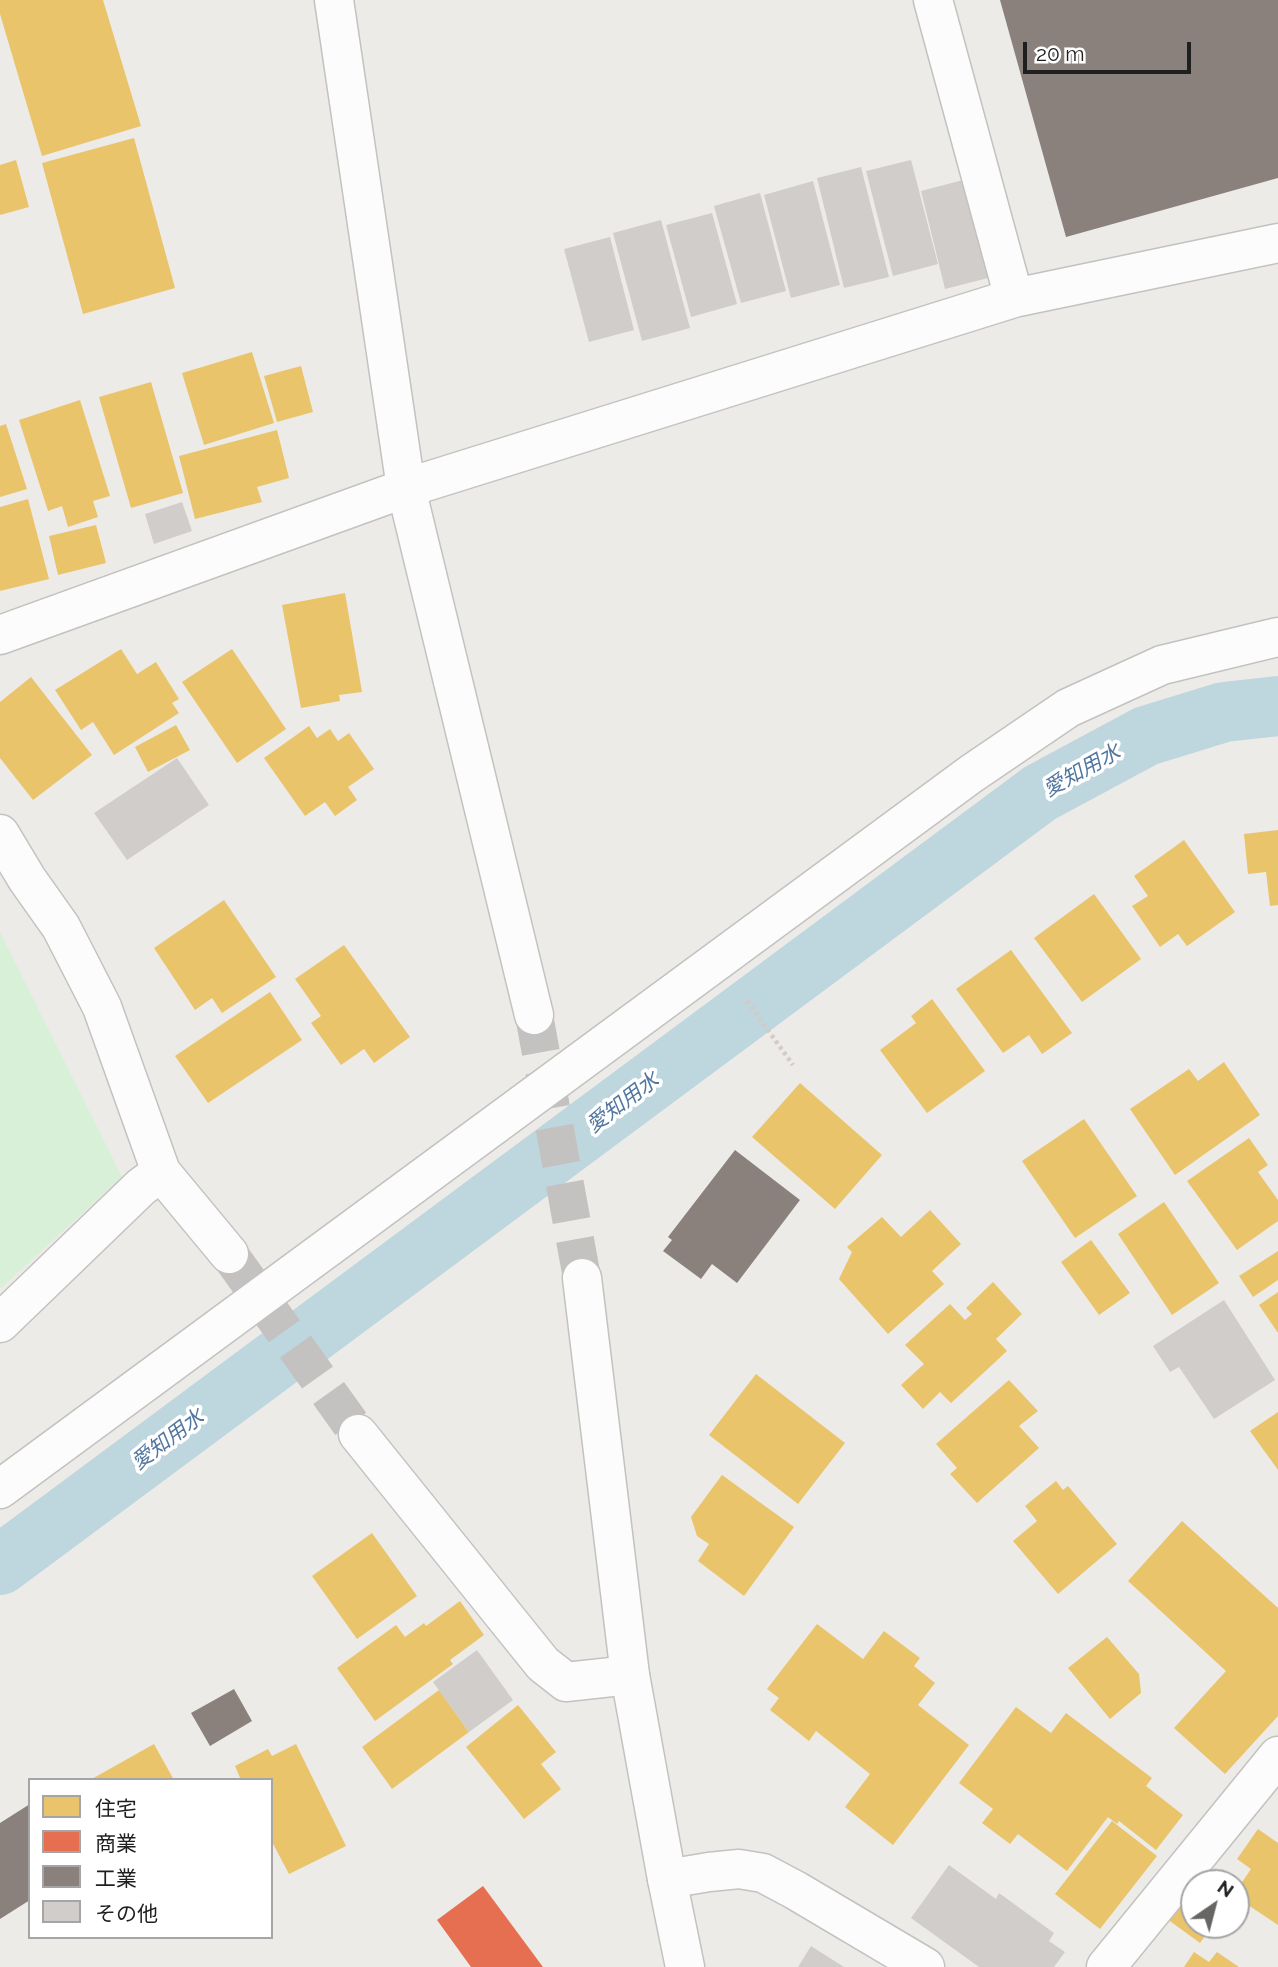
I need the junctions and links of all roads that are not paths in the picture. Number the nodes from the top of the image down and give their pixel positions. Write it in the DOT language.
graph roads {
  1 [pos="334,0"];
  2 [pos="933,0"];
  3 [pos="1278,243"];
  4 [pos="1014,298"];
  5 [pos="406,488"];
  6 [pos="0,635"];
  7 [pos="1278,637"];
  8 [pos="0,834"];
  9 [pos="534,1015"];
  10 [pos="161,1172"];
  11 [pos="229,1254"];
  12 [pos="582,1278"];
  13 [pos="0,1323"];
  14 [pos="358,1434"];
  15 [pos="0,1489"];
  16 [pos="630,1675"];
  17 [pos="1278,1756"];
  18 [pos="667,1879"];
  19 [pos="685,1967"];
  20 [pos="925,1967"];
  21 [pos="1106,1967"];
  1 -- 5 [label="street"];
  2 -- 4 [label="street"];
  3 -- 4 [label="street"];
  4 -- 5 [label="street"];
  5 -- 6 [label="street"];
  5 -- 9 [label="street"];
  7 -- 15 [label="street"];
  8 -- 10 [label="street"];
  10 -- 11 [label="street"];
  10 -- 13 [label="street"];
  12 -- 16 [label="street"];
  14 -- 16 [label="street"];
  16 -- 18 [label="street"];
  17 -- 21 [label="street"];
  18 -- 19 [label="street"];
  18 -- 20 [label="street"];
}
